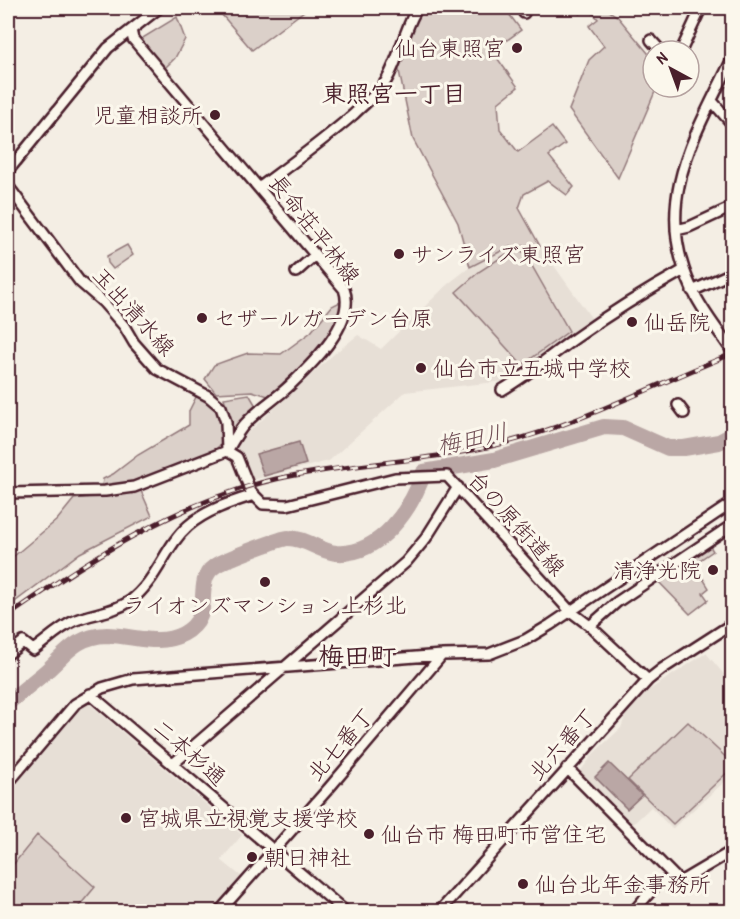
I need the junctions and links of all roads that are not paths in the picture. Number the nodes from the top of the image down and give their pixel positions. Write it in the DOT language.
graph roads {
  1 [pos="159,8"];
  2 [pos="701,8"];
  3 [pos="415,9"];
  4 [pos="131,30"];
  5 [pos="687,39"];
  6 [pos="732,59"];
  7 [pos="712,101"];
  8 [pos="732,124"];
  9 [pos="8,171"];
  10 [pos="8,186"];
  11 [pos="259,188"];
  12 [pos="732,207"];
  13 [pos="676,230"];
  14 [pos="315,255"];
  15 [pos="684,270"];
  16 [pos="296,272"];
  17 [pos="732,273"];
  18 [pos="692,291"];
  19 [pos="732,351"];
  20 [pos="502,390"];
  21 [pos="227,451"];
  22 [pos="458,487"];
  23 [pos="8,493"];
  24 [pos="254,495"];
  25 [pos="732,503"];
  26 [pos="732,525"];
  27 [pos="570,611"];
  28 [pos="732,624"];
  29 [pos="590,626"];
  30 [pos="8,654"];
  31 [pos="442,655"];
  32 [pos="284,667"];
  33 [pos="648,680"];
  34 [pos="90,694"];
  35 [pos="173,764"];
  36 [pos="567,768"];
  37 [pos="8,783"];
  38 [pos="273,849"];
  39 [pos="729,854"];
  40 [pos="732,865"];
  41 [pos="678,880"];
  42 [pos="219,912"];
  43 [pos="346,912"];
  44 [pos="439,912"];
  45 [pos="633,912"];
  1 -- 4 [label="street"];
  2 -- 5 [label="street"];
  3 -- 11 [label="street"];
  4 -- 9 [label="street"];
  4 -- 11 [label="street, 長命荘平林線"];
  6 -- 7 [label="street"];
  7 -- 8 [label="street"];
  7 -- 13 [label="street"];
  10 -- 21 [label="street, 玉出清水線"];
  11 -- 14 [label="street, 長命荘平林線"];
  12 -- 13 [label="street"];
  13 -- 15 [label="street"];
  14 -- 16 [label="street"];
  14 -- 21 [label="street, 長命荘平林線"];
  15 -- 18 [label="street"];
  15 -- 20 [label="street"];
  17 -- 18 [label="street"];
  18 -- 19 [label="street"];
  21 -- 23 [label="street"];
  21 -- 24 [label="street"];
  22 -- 24 [label="street, 台の原街道線"];
  22 -- 27 [label="street, 台の原街道線"];
  22 -- 32 [label="street"];
  24 -- 30 [label="street"];
  25 -- 27 [label="street"];
  26 -- 29 [label="street"];
  27 -- 29 [label="street, 台の原街道線"];
  27 -- 31 [label="street"];
  28 -- 33 [label="street, 北六番丁"];
  29 -- 33 [label="street, 台の原街道線"];
  31 -- 32 [label="street"];
  31 -- 38 [label="street, 北七番丁"];
  32 -- 34 [label="street"];
  32 -- 35 [label="street"];
  33 -- 36 [label="street, 北六番丁"];
  34 -- 35 [label="street, 二本杉通"];
  34 -- 37 [label="street"];
  35 -- 38 [label="street, 二本杉通"];
  36 -- 41 [label="street"];
  36 -- 44 [label="street, 北六番丁"];
  38 -- 42 [label="street, 北七番丁"];
  38 -- 43 [label="street, 二本杉通"];
  39 -- 40 [label="street"];
  39 -- 41 [label="street"];
  41 -- 45 [label="street"];
}
